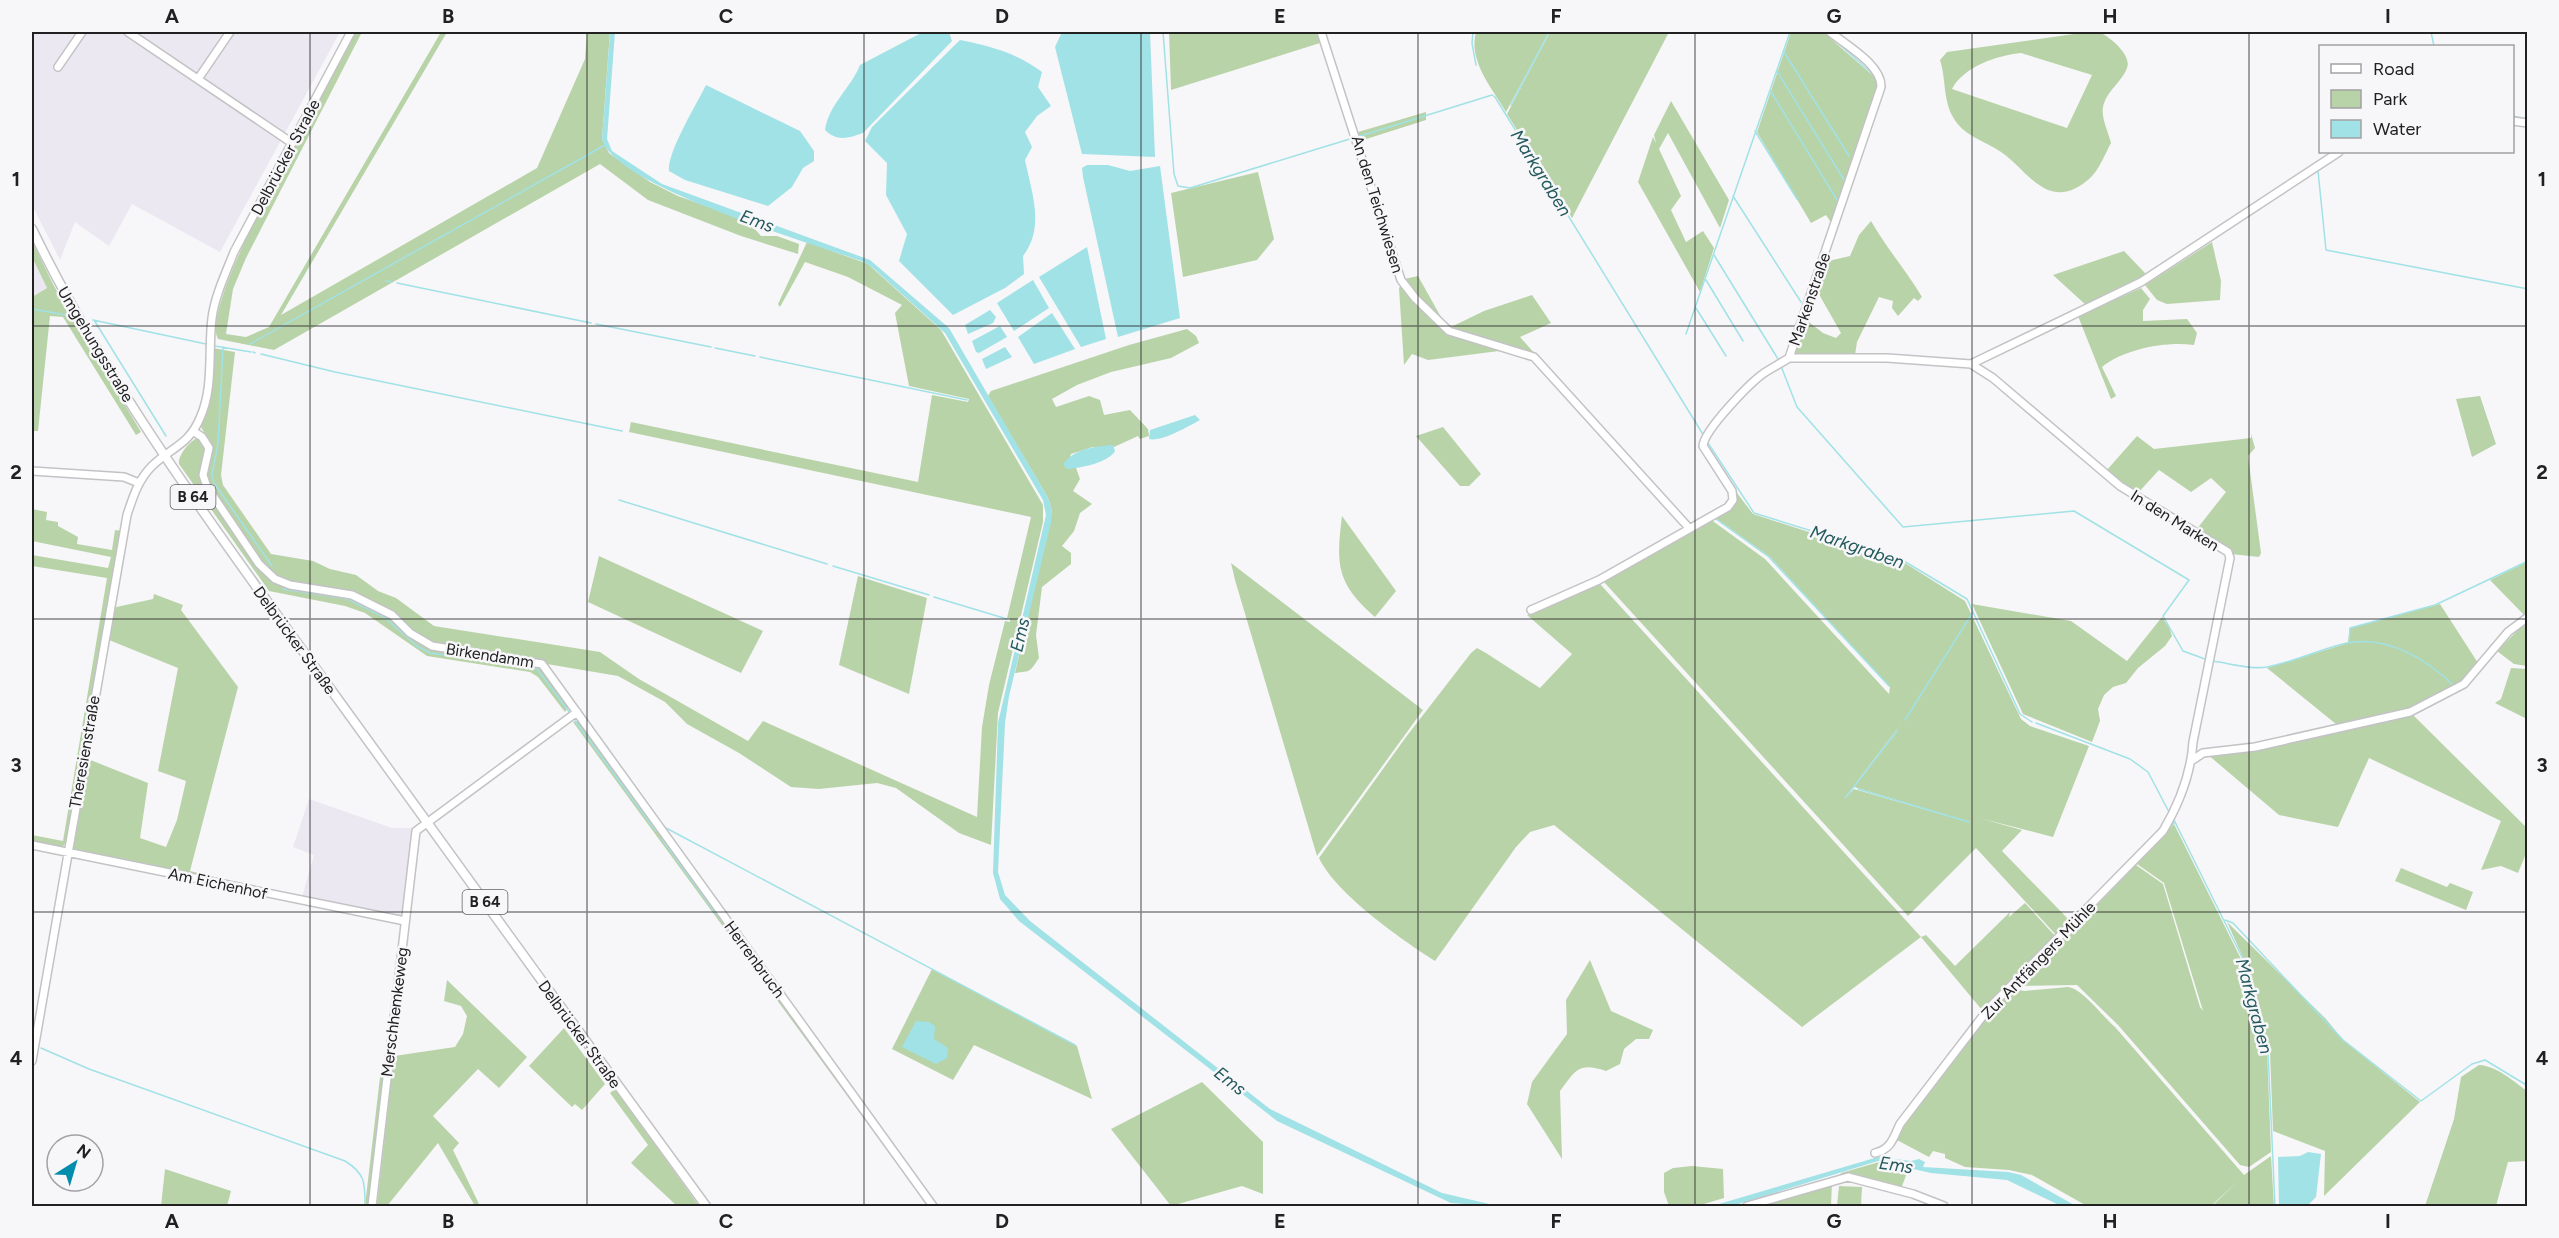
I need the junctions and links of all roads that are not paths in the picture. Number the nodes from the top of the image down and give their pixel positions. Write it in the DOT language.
graph roads {
  1 [pos="82,32"];
  2 [pos="128,32"];
  3 [pos="230,32"];
  4 [pos="351,32"];
  5 [pos="1322,32"];
  6 [pos="1830,32"];
  7 [pos="58,67"];
  8 [pos="198,79"];
  9 [pos="292,143"];
  10 [pos="2337,153"];
  11 [pos="32,229"];
  12 [pos="1789,358"];
  13 [pos="1971,364"];
  14 [pos="193,431"];
  15 [pos="165,456"];
  16 [pos="32,471"];
  17 [pos="139,483"];
  18 [pos="1689,528"];
  19 [pos="1531,610"];
  20 [pos="2528,617"];
  21 [pos="542,664"];
  22 [pos="577,712"];
  23 [pos="2193,742"];
  24 [pos="2203,753"];
  25 [pos="2191,761"];
  26 [pos="426,822"];
  27 [pos="32,845"];
  28 [pos="66,852"];
  29 [pos="405,921"];
  30 [pos="32,1060"];
  31 [pos="1875,1153"];
  32 [pos="372,1206"];
  33 [pos="706,1206"];
  34 [pos="933,1206"];
  35 [pos="1747,1206"];
  36 [pos="1944,1206"];
  1 -- 7 [label="street"];
  2 -- 8 [label="street"];
  3 -- 8 [label="street"];
  4 -- 9 [label="street, Delbrücker Straße"];
  5 -- 18 [label="street, An den Teichwiesen"];
  6 -- 12 [label="street, Markenstraße"];
  8 -- 9 [label="street"];
  9 -- 14 [label="street, Delbrücker Straße"];
  10 -- 13 [label="street, In den Marken"];
  11 -- 15 [label="main road, Umgehungsstraße / B 64"];
  12 -- 13 [label="street, In den Marken"];
  12 -- 18 [label="street, Markenstraße"];
  13 -- 23 [label="street, In den Marken"];
  14 -- 15 [label="street, Delbrücker Straße"];
  14 -- 21 [label="street, Birkendamm"];
  15 -- 17 [label="street, Theresienstraße"];
  15 -- 26 [label="main road, Delbrücker Straße / B 64"];
  16 -- 17 [label="street"];
  17 -- 28 [label="street, Theresienstraße"];
  18 -- 19 [label="street, Markenstraße"];
  20 -- 24 [label="street"];
  21 -- 22 [label="street, Herrenbruch"];
  22 -- 26 [label="street"];
  22 -- 34 [label="street, Herrenbruch"];
  23 -- 24 [label="street"];
  23 -- 25 [label="street, In den Marken"];
  24 -- 25 [label="street"];
  25 -- 31 [label="street, Zur Antfängers Mühle"];
  26 -- 29 [label="street, Merschhemkeweg"];
  26 -- 33 [label="main road, Delbrücker Straße / B 64"];
  27 -- 28 [label="street, Am Eichenhof"];
  28 -- 29 [label="street, Am Eichenhof"];
  28 -- 30 [label="street, Theresienstraße"];
  29 -- 32 [label="street, Merschhemkeweg"];
  35 -- 36 [label="street"];
}
